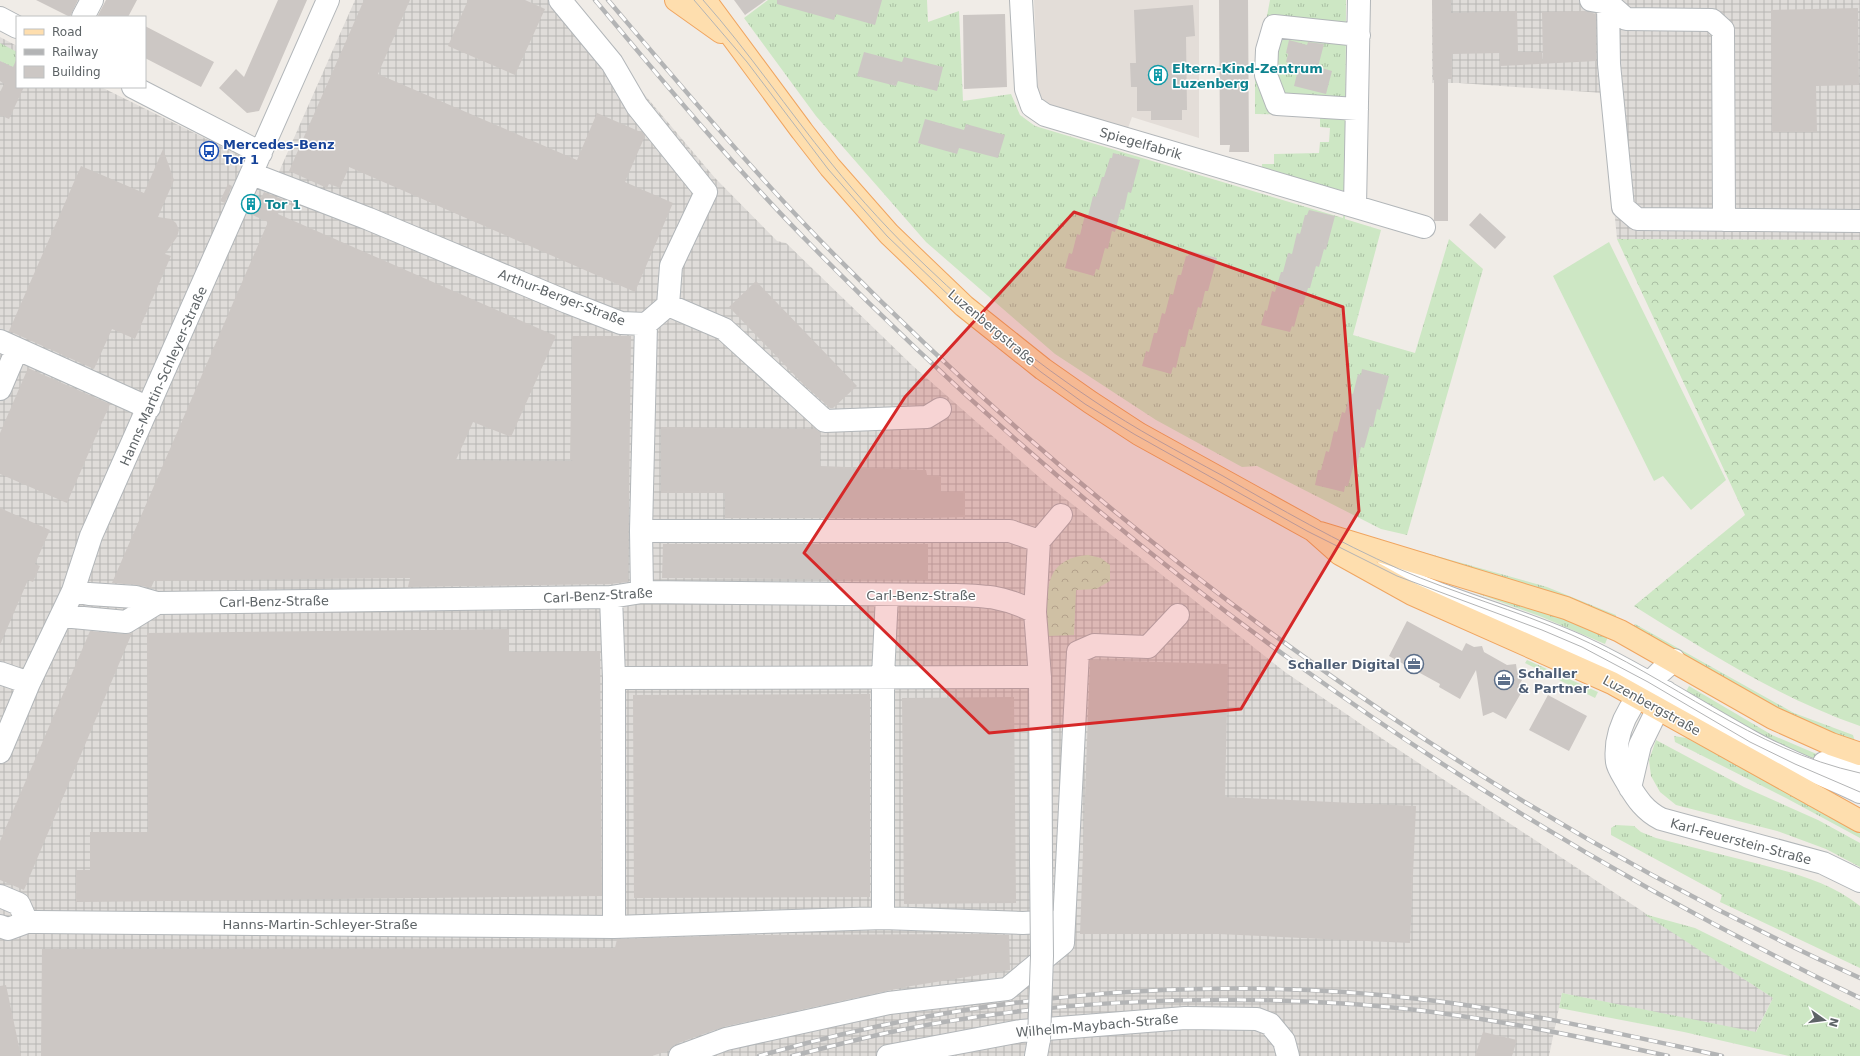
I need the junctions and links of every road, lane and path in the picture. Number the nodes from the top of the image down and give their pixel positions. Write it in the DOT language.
graph roads {
  1 [pos="92,0"];
  2 [pos="328,0"];
  3 [pos="560,0"];
  4 [pos="676,0"];
  5 [pos="705,0"];
  6 [pos="1021,0"];
  7 [pos="1359,0"];
  8 [pos="1600,2"];
  9 [pos="84,16"];
  10 [pos="0,18"];
  11 [pos="16,26"];
  12 [pos="1359,35"];
  13 [pos="738,45"];
  14 [pos="135,88"];
  15 [pos="1357,109"];
  16 [pos="261,153"];
  17 [pos="252,174"];
  18 [pos="1355,206"];
  19 [pos="1724,220"];
  20 [pos="1860,221"];
  21 [pos="1424,227"];
  22 [pos="668,305"];
  23 [pos="646,324"];
  24 [pos="9,345"];
  25 [pos="0,389"];
  26 [pos="149,408"];
  27 [pos="940,409"];
  28 [pos="1061,515"];
  29 [pos="1313,530"];
  30 [pos="641,531"];
  31 [pos="1039,541"];
  32 [pos="73,590"];
  33 [pos="642,592"];
  34 [pos="887,595"];
  35 [pos="611,597"];
  36 [pos="157,603"];
  37 [pos="1036,612"];
  38 [pos="1178,615"];
  39 [pos="62,616"];
  40 [pos="1674,660"];
  41 [pos="0,673"];
  42 [pos="883,676"];
  43 [pos="614,678"];
  44 [pos="29,683"];
  45 [pos="1040,686"];
  46 [pos="1656,690"];
  47 [pos="0,752"];
  48 [pos="1860,754"];
  49 [pos="1860,773"];
  50 [pos="1803,789"];
  51 [pos="1860,792"];
  52 [pos="1860,806"];
  53 [pos="1860,821"];
  54 [pos="1860,881"];
  55 [pos="0,896"];
  56 [pos="883,918"];
  57 [pos="1065,920"];
  58 [pos="27,922"];
  59 [pos="0,926"];
  60 [pos="614,927"];
  61 [pos="680,1056"];
  62 [pos="888,1056"];
  63 [pos="1036,1056"];
  64 [pos="1288,1056"];
  1 -- 9 [label="street"];
  2 -- 16 [label="street, Hanns-Martin-Schleyer-Straße"];
  3 -- 22 [label="street"];
  4 -- 13 [label="main road, Luzenbergstraße"];
  5 -- 13 [label="main road, Luzenbergstraße"];
  6 -- 18 [label="street, Spiegelfabrik"];
  7 -- 12 [label="street"];
  8 -- 19 [label="street"];
  8 -- 19 [label="street"];
  10 -- 11 [label="street"];
  12 -- 15 [label="street"];
  12 -- 15 [label="street"];
  13 -- 29 [label="main road, Luzenbergstraße"];
  14 -- 16 [label="street"];
  15 -- 18 [label="street"];
  16 -- 17 [label="street, Hanns-Martin-Schleyer-Straße"];
  17 -- 23 [label="street, Arthur-Berger-Straße"];
  17 -- 26 [label="street, Hanns-Martin-Schleyer-Straße"];
  18 -- 21 [label="street, Spiegelfabrik"];
  19 -- 20 [label="street"];
  22 -- 23 [label="street"];
  22 -- 27 [label="street"];
  23 -- 30 [label="street"];
  24 -- 25 [label="street"];
  24 -- 26 [label="street"];
  26 -- 32 [label="street, Hanns-Martin-Schleyer-Straße"];
  28 -- 31 [label="street"];
  29 -- 40 [label="main road, Luzenbergstraße"];
  29 -- 46 [label="main road, Luzenbergstraße"];
  30 -- 31 [label="street"];
  30 -- 33 [label="street"];
  31 -- 37 [label="street"];
  32 -- 36 [label="street, Carl-Benz-Straße"];
  32 -- 39 [label="street, Hanns-Martin-Schleyer-Straße"];
  33 -- 34 [label="street, Carl-Benz-Straße"];
  33 -- 35 [label="street, Carl-Benz-Straße"];
  34 -- 37 [label="street, Carl-Benz-Straße"];
  34 -- 42 [label="street"];
  35 -- 36 [label="street, Carl-Benz-Straße"];
  35 -- 43 [label="street"];
  36 -- 39 [label="street"];
  37 -- 45 [label="street"];
  38 -- 57 [label="street"];
  39 -- 44 [label="street, Hanns-Martin-Schleyer-Straße"];
  40 -- 46 [label="street, Karl-Feuerstein-Straße"];
  40 -- 48 [label="main road, Luzenbergstraße"];
  41 -- 44 [label="street"];
  42 -- 43 [label="street"];
  42 -- 45 [label="street"];
  42 -- 56 [label="street"];
  43 -- 60 [label="street"];
  44 -- 47 [label="street, Hanns-Martin-Schleyer-Straße"];
  45 -- 63 [label="street, bridge"];
  46 -- 49 [label="street"];
  46 -- 50 [label="main road, Luzenbergstraße"];
  46 -- 51 [label="street"];
  46 -- 54 [label="street, Karl-Feuerstein-Straße"];
  50 -- 52 [label="street"];
  50 -- 53 [label="main road, Luzenbergstraße"];
  55 -- 58 [label="street"];
  56 -- 57 [label="street, Hanns-Martin-Schleyer-Straße"];
  56 -- 60 [label="street, Hanns-Martin-Schleyer-Straße"];
  57 -- 61 [label="street"];
  58 -- 59 [label="street"];
  58 -- 60 [label="street, Hanns-Martin-Schleyer-Straße"];
  62 -- 64 [label="street, Wilhelm-Maybach-Straße"];
}
